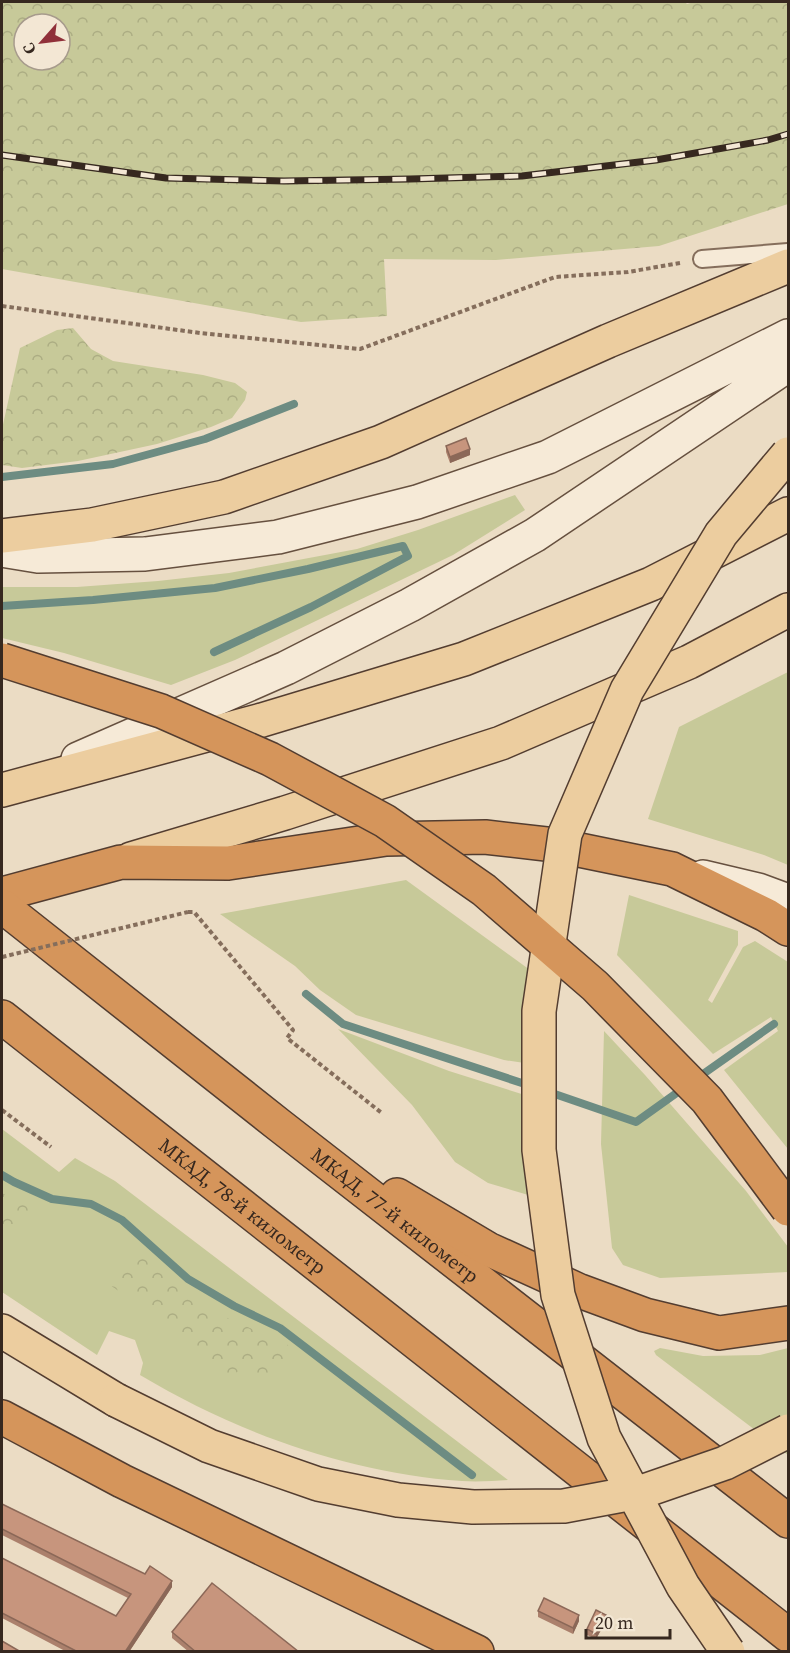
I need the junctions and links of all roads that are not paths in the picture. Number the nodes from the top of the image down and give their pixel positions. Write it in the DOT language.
graph roads {
  1 [pos="789,252"];
  2 [pos="702,260"];
  3 [pos="789,266"];
  4 [pos="789,336"];
  5 [pos="789,365"];
  6 [pos="789,454"];
  7 [pos="789,514"];
  8 [pos="2,536"];
  9 [pos="2,550"];
  10 [pos="789,610"];
  11 [pos="2,660"];
  12 [pos="10,787"];
  13 [pos="121,862"];
  14 [pos="672,869"];
  15 [pos="2,894"];
  16 [pos="789,902"];
  17 [pos="2,906"];
  18 [pos="789,930"];
  19 [pos="2,1017"];
  20 [pos="279,1125"];
  21 [pos="789,1209"];
  22 [pos="789,1323"];
  23 [pos="2,1331"];
  24 [pos="2,1417"];
  25 [pos="2,1429"];
  26 [pos="789,1431"];
  27 [pos="122,1481"];
  28 [pos="789,1521"];
  29 [pos="789,1635"];
  30 [pos="477,1652"];
  31 [pos="728,1652"];
  1 -- 2 [label="lane"];
  3 -- 8 [label="main road"];
  4 -- 9 [label="main road"];
  5 -- 12 [label="main road"];
  6 -- 31 [label="main road, bridge"];
  7 -- 12 [label="main road"];
  10 -- 13 [label="main road"];
  11 -- 21 [label="highway, bridge"];
  13 -- 14 [label="highway"];
  13 -- 15 [label="highway"];
  14 -- 16 [label="main road"];
  14 -- 18 [label="highway"];
  17 -- 20 [label="highway, МКАД, 77-й километр"];
  19 -- 29 [label="highway, МКАД, 78-й километр"];
  20 -- 22 [label="highway"];
  20 -- 28 [label="highway, МКАД, 77-й километр"];
  23 -- 26 [label="main road, bridge"];
  24 -- 27 [label="highway"];
  25 -- 27 [label="main road"];
  27 -- 30 [label="highway"];
}
